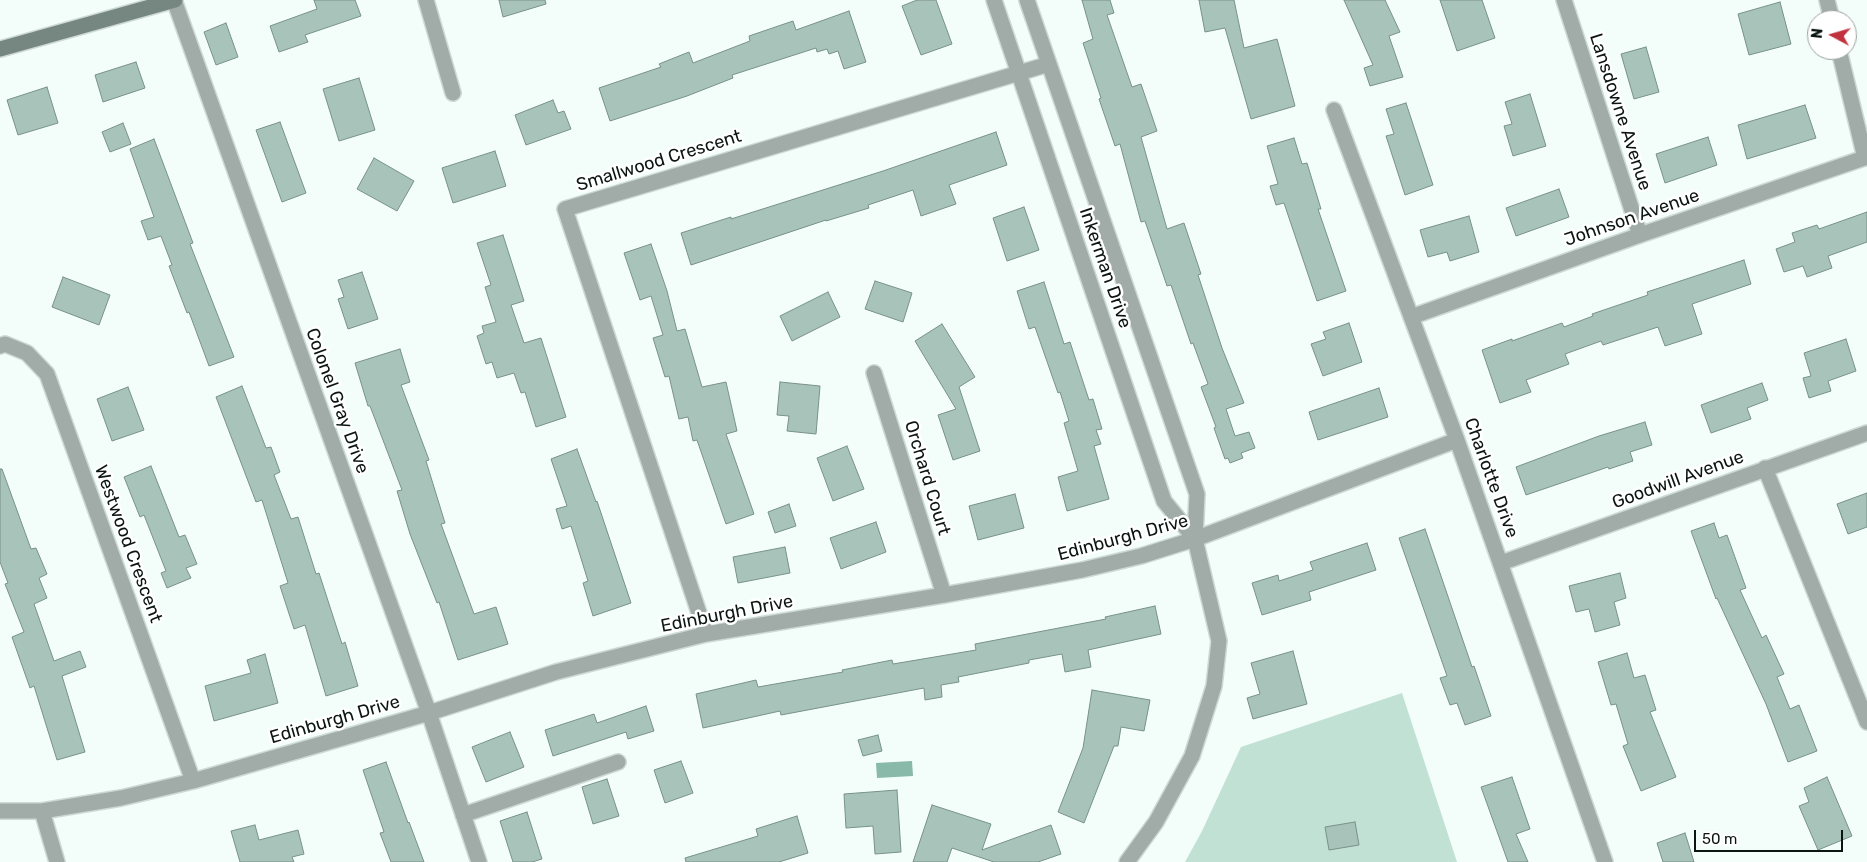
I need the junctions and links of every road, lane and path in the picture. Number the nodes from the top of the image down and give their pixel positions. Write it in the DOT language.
graph roads {
  1 [pos="175,0"];
  2 [pos="426,0"];
  3 [pos="994,0"];
  4 [pos="1027,0"];
  5 [pos="1564,0"];
  6 [pos="0,49"];
  7 [pos="1842,60"];
  8 [pos="1049,64"];
  9 [pos="1019,73"];
  10 [pos="453,92"];
  11 [pos="1334,110"];
  12 [pos="1866,158"];
  13 [pos="1640,235"];
  14 [pos="1411,318"];
  15 [pos="0,346"];
  16 [pos="874,372"];
  17 [pos="1867,433"];
  18 [pos="1457,440"];
  19 [pos="1765,468"];
  20 [pos="1196,539"];
  21 [pos="1501,563"];
  22 [pos="944,595"];
  23 [pos="706,634"];
  24 [pos="429,713"];
  25 [pos="1866,716"];
  26 [pos="618,762"];
  27 [pos="193,781"];
  28 [pos="0,811"];
  29 [pos="42,811"];
  30 [pos="463,815"];
  31 [pos="57,862"];
  32 [pos="479,862"];
  33 [pos="1127,862"];
  34 [pos="1605,862"];
  1 -- 6 [label="main road"];
  1 -- 24 [label="street, Colonel Gray Drive"];
  2 -- 10 [label="street"];
  3 -- 9 [label="street, Inkerman Drive"];
  4 -- 8 [label="street, Inkerman Drive"];
  5 -- 13 [label="street, Lansdowne Avenue"];
  7 -- 12 [label="street"];
  8 -- 9 [label="street, Smallwood Crescent"];
  8 -- 20 [label="street, Inkerman Drive"];
  9 -- 20 [label="street, Inkerman Drive"];
  9 -- 23 [label="street, Smallwood Crescent"];
  11 -- 14 [label="street, Charlotte Drive"];
  12 -- 13 [label="street, Johnson Avenue"];
  13 -- 14 [label="street, Johnson Avenue"];
  14 -- 18 [label="street, Charlotte Drive"];
  15 -- 27 [label="street, Westwood Crescent"];
  16 -- 22 [label="street, Orchard Court"];
  17 -- 19 [label="street, Goodwill Avenue"];
  18 -- 20 [label="street, Edinburgh Drive"];
  18 -- 21 [label="street, Charlotte Drive"];
  19 -- 21 [label="street, Goodwill Avenue"];
  19 -- 25 [label="street"];
  20 -- 22 [label="street, Edinburgh Drive"];
  20 -- 33 [label="street, Inkerman Drive"];
  21 -- 34 [label="street, Charlotte Drive"];
  22 -- 23 [label="street, Edinburgh Drive"];
  23 -- 24 [label="street, Edinburgh Drive"];
  24 -- 27 [label="street, Edinburgh Drive"];
  24 -- 30 [label="street, Colonel Gray Drive"];
  26 -- 30 [label="street"];
  27 -- 29 [label="street, Edinburgh Drive"];
  28 -- 29 [label="street, Edinburgh Drive"];
  29 -- 31 [label="street"];
  30 -- 32 [label="street, Colonel Gray Drive"];
}
